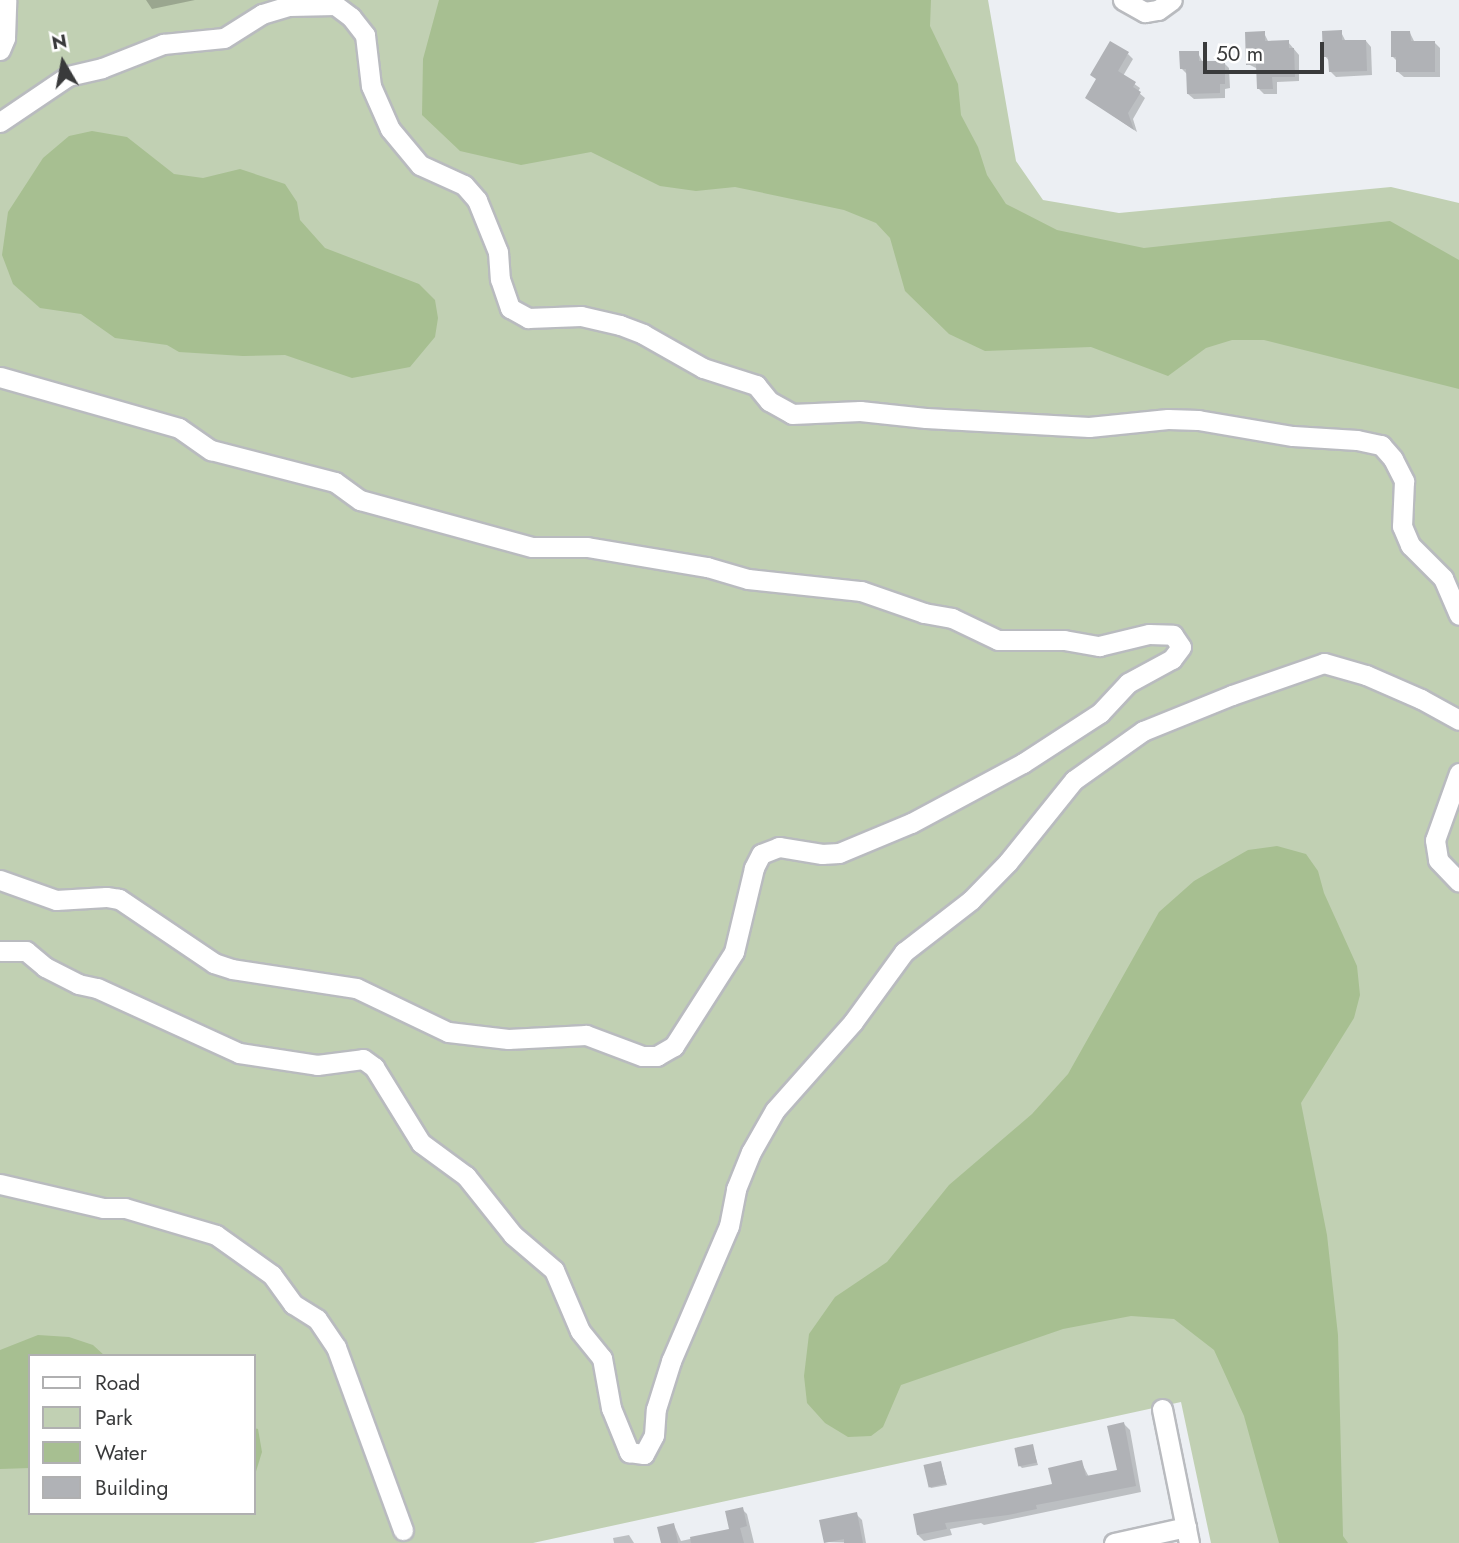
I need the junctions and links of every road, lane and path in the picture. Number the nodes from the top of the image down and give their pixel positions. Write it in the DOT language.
graph roads {
  1 [pos="6,0"];
  2 [pos="1124,0"];
  3 [pos="1172,0"];
  4 [pos="0,50"];
  5 [pos="0,122"];
  6 [pos="0,377"];
  7 [pos="1459,615"];
  8 [pos="1459,720"];
  9 [pos="1459,773"];
  10 [pos="0,880"];
  11 [pos="1459,882"];
  12 [pos="0,951"];
  13 [pos="0,1184"];
  14 [pos="1162,1409"];
  15 [pos="403,1530"];
  16 [pos="1188,1535"];
  17 [pos="1114,1543"];
  1 -- 4 [label="street"];
  2 -- 3 [label="street"];
  5 -- 7 [label="street"];
  6 -- 10 [label="street"];
  8 -- 12 [label="street"];
  9 -- 11 [label="street"];
  13 -- 15 [label="street"];
  14 -- 16 [label="street"];
  16 -- 17 [label="street"];
}
